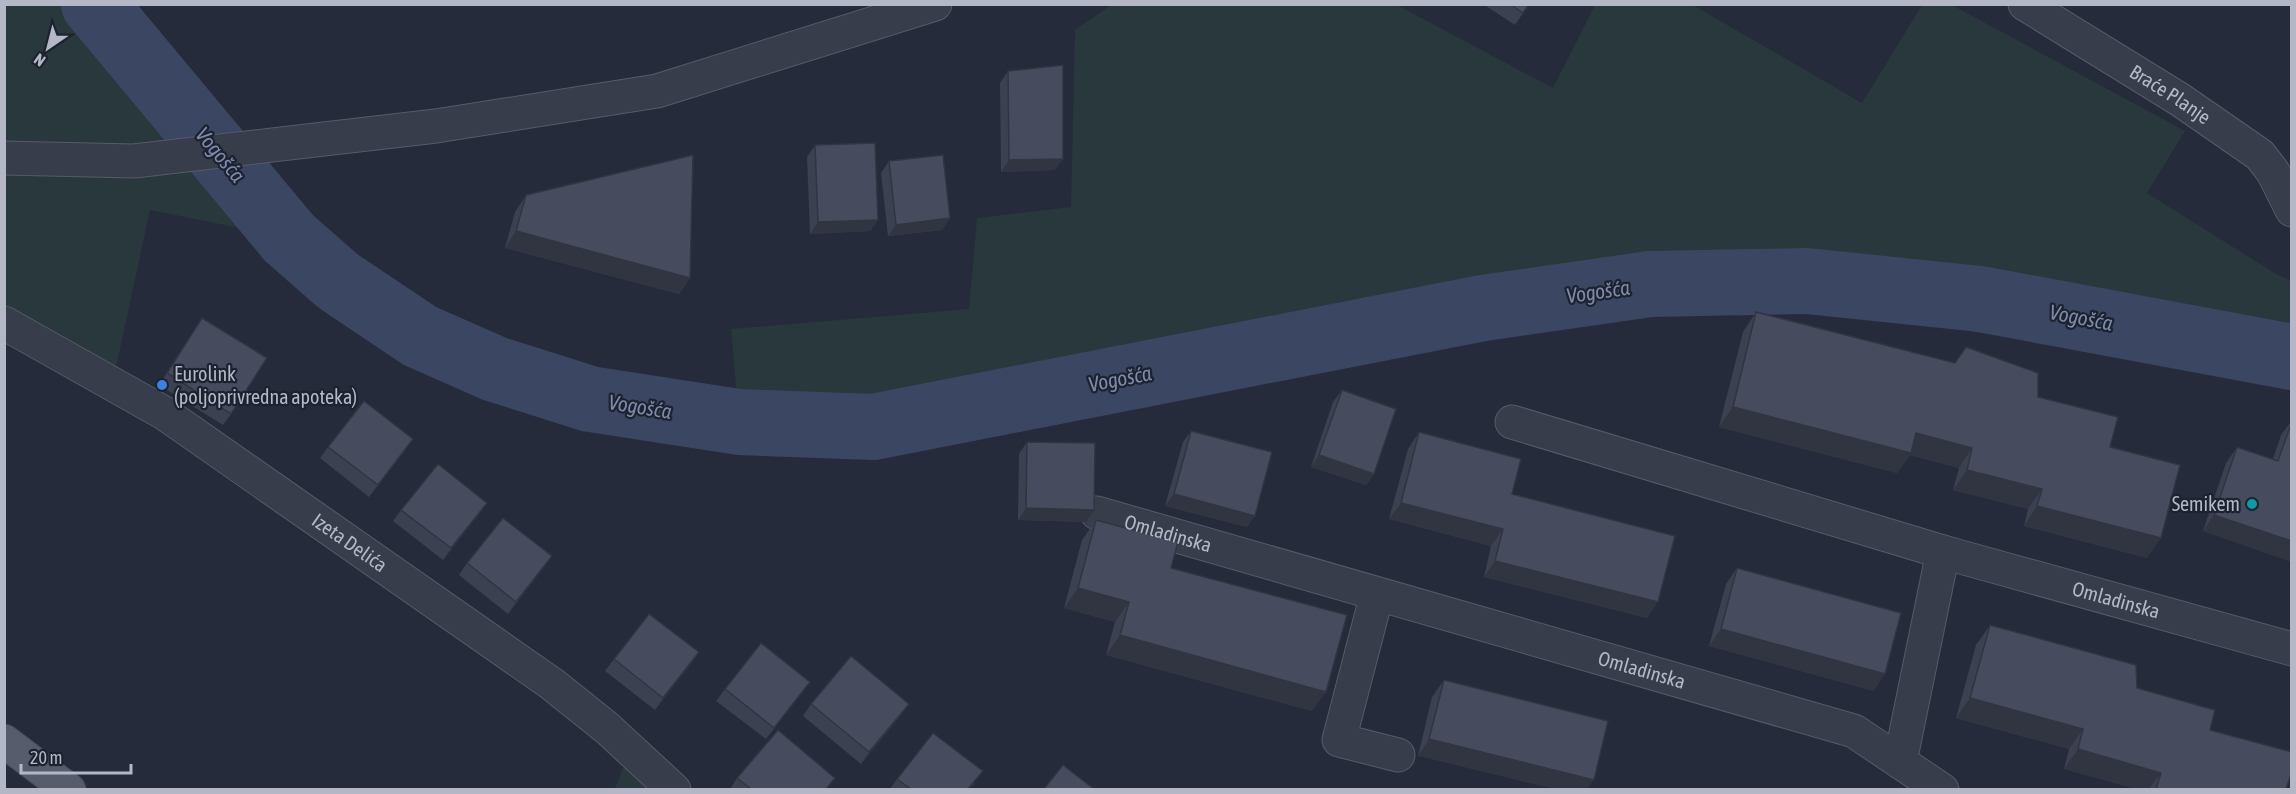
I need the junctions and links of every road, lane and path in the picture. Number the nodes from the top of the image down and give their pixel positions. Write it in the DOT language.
graph roads {
  1 [pos="936,4"];
  2 [pos="2025,4"];
  3 [pos="4,158"];
  4 [pos="2292,210"];
  5 [pos="4,323"];
  6 [pos="1512,423"];
  7 [pos="1097,513"];
  8 [pos="1943,552"];
  9 [pos="1377,594"];
  10 [pos="2292,649"];
  11 [pos="4,741"];
  12 [pos="1398,755"];
  13 [pos="1900,762"];
  14 [pos="69,789"];
  15 [pos="674,789"];
  16 [pos="1942,789"];
  1 -- 3 [label="street"];
  2 -- 4 [label="street, Braće Planje"];
  5 -- 15 [label="street, Izeta Delića"];
  6 -- 8 [label="street, Omladinska"];
  7 -- 9 [label="street, Omladinska"];
  8 -- 10 [label="street, Omladinska"];
  8 -- 13 [label="street"];
  9 -- 12 [label="street"];
  9 -- 13 [label="street, Omladinska"];
  11 -- 14 [label="main road"];
  13 -- 16 [label="street, Omladinska"];
}
